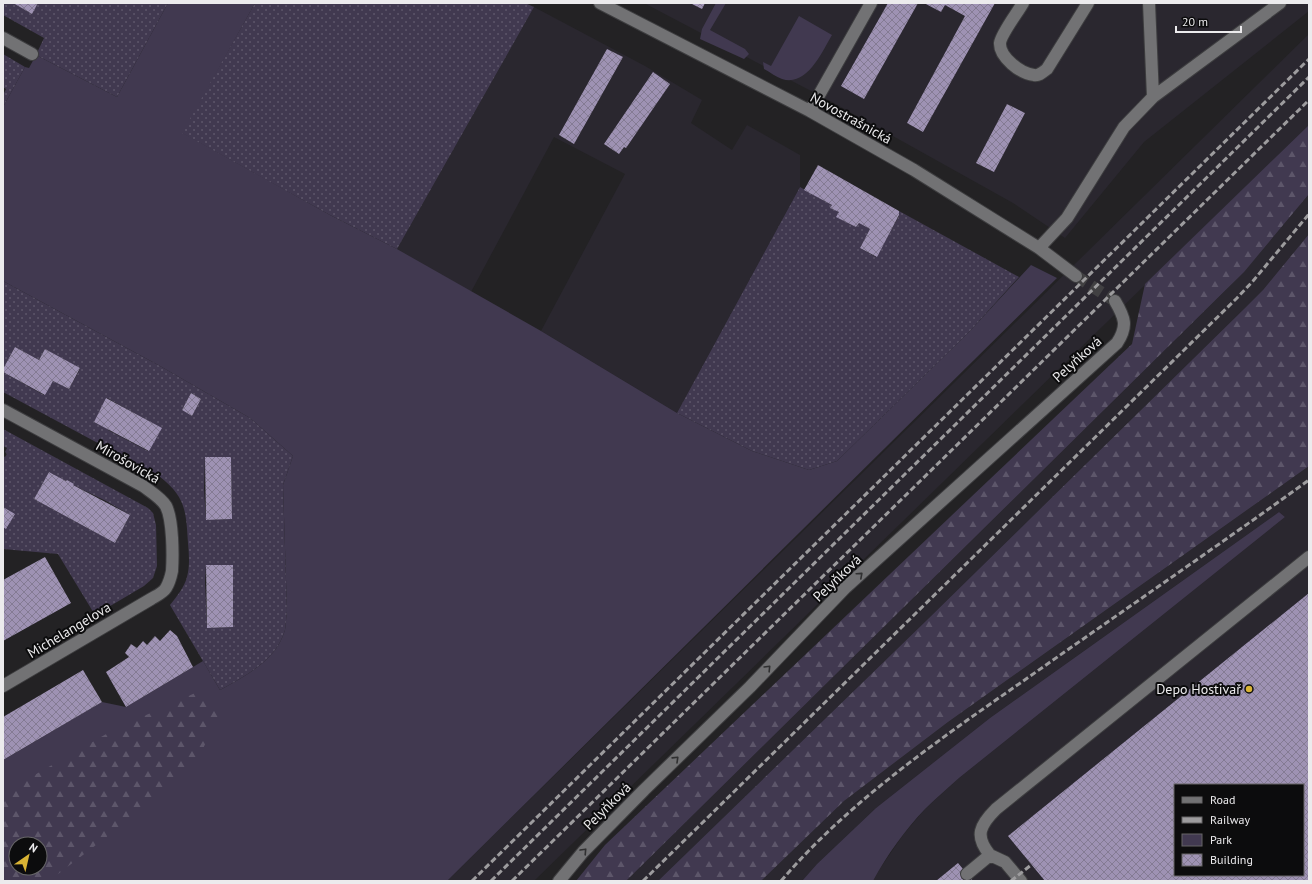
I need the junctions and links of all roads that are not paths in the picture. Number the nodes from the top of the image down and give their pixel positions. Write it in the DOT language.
graph roads {
  1 [pos="600,3"];
  2 [pos="871,3"];
  3 [pos="1023,3"];
  4 [pos="1088,3"];
  5 [pos="1149,3"];
  6 [pos="1280,3"];
  7 [pos="3,38"];
  8 [pos="32,54"];
  9 [pos="1153,97"];
  10 [pos="810,111"];
  11 [pos="1039,248"];
  12 [pos="1076,276"];
  13 [pos="1115,301"];
  14 [pos="3,410"];
  15 [pos="1309,557"];
  16 [pos="151,599"];
  17 [pos="3,686"];
  18 [pos="990,855"];
  19 [pos="967,874"];
  20 [pos="559,881"];
  21 [pos="1020,881"];
  1 -- 10 [label="street, Novostrašnická"];
  2 -- 10 [label="street"];
  3 -- 4 [label="street"];
  5 -- 9 [label="street"];
  6 -- 9 [label="street"];
  7 -- 8 [label="street"];
  9 -- 11 [label="street"];
  10 -- 11 [label="street, Novostrašnická"];
  11 -- 12 [label="street, Novostrašnická"];
  20 -- 13 [label="street, Pelyňková, one-way"];
  14 -- 16 [label="street, Mirošovická"];
  15 -- 18 [label="street"];
  16 -- 17 [label="street, Michelangelova"];
  18 -- 19 [label="street"];
  18 -- 21 [label="street"];
}
